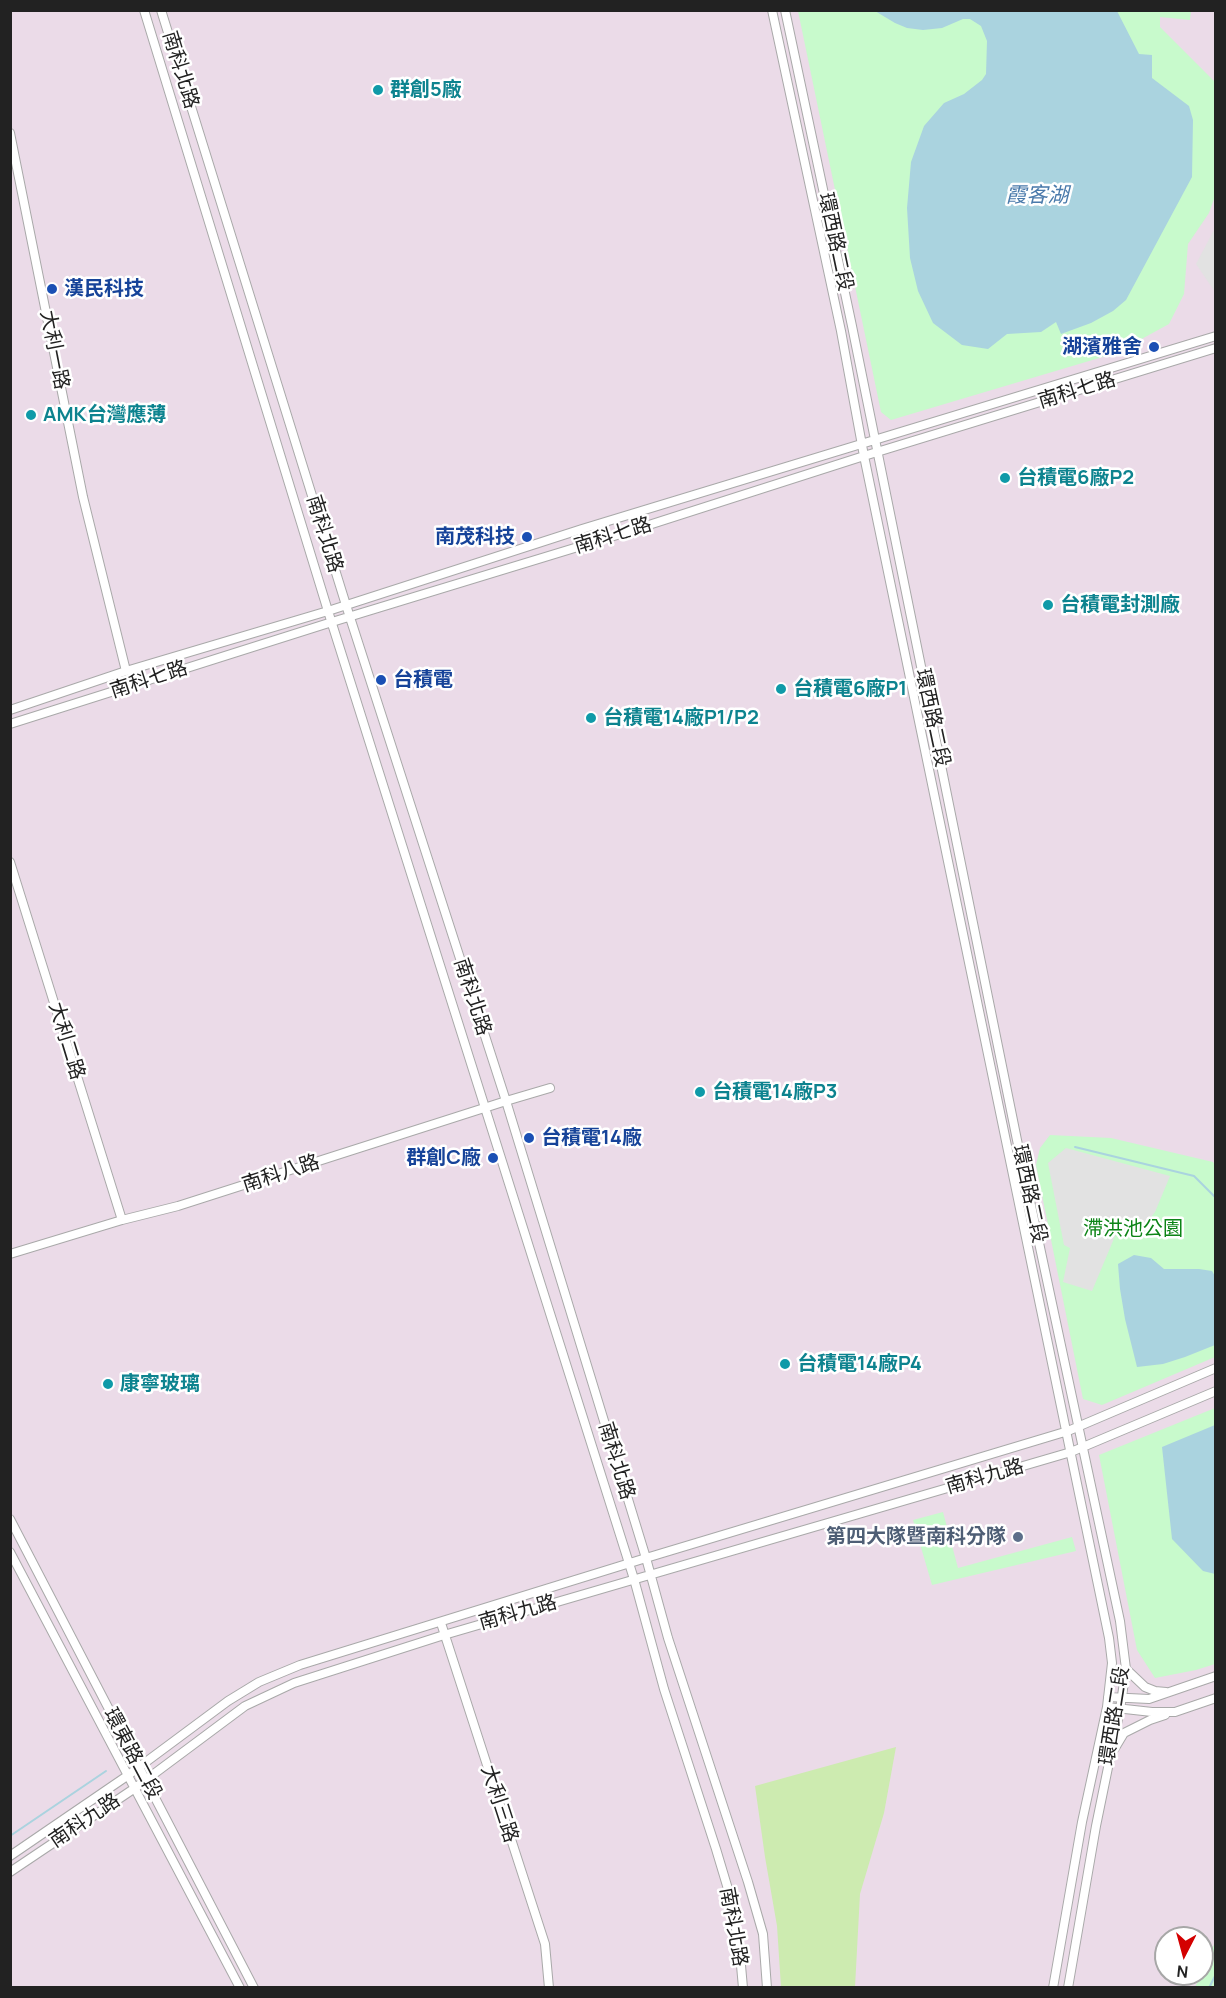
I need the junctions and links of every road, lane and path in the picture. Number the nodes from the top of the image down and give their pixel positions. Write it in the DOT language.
graph roads {
  1 [pos="144,10"];
  2 [pos="161,10"];
  3 [pos="772,10"];
  4 [pos="785,10"];
  5 [pos="10,133"];
  6 [pos="1215,336"];
  7 [pos="1215,348"];
  8 [pos="875,439"];
  9 [pos="861,443"];
  10 [pos="877,452"];
  11 [pos="864,456"];
  12 [pos="346,605"];
  13 [pos="328,611"];
  14 [pos="350,617"];
  15 [pos="332,622"];
  16 [pos="126,671"];
  17 [pos="10,710"];
  18 [pos="10,724"];
  19 [pos="10,862"];
  20 [pos="550,1088"];
  21 [pos="506,1101"];
  22 [pos="485,1109"];
  23 [pos="122,1220"];
  24 [pos="10,1254"];
  25 [pos="1215,1368"];
  26 [pos="1215,1391"];
  27 [pos="1080,1426"];
  28 [pos="1068,1431"];
  29 [pos="1083,1446"];
  30 [pos="1071,1452"];
  31 [pos="10,1520"];
  32 [pos="10,1552"];
  33 [pos="646,1558"];
  34 [pos="627,1564"];
  35 [pos="651,1575"];
  36 [pos="634,1580"];
  37 [pos="441,1623"];
  38 [pos="444,1635"];
  39 [pos="1126,1669"];
  40 [pos="1215,1677"];
  41 [pos="1169,1693"];
  42 [pos="1108,1696"];
  43 [pos="1121,1698"];
  44 [pos="1215,1698"];
  45 [pos="1107,1707"];
  46 [pos="1120,1708"];
  47 [pos="1175,1712"];
  48 [pos="1111,1756"];
  49 [pos="138,1768"];
  50 [pos="128,1776"];
  51 [pos="146,1780"];
  52 [pos="135,1788"];
  53 [pos="10,1856"];
  54 [pos="10,1872"];
  55 [pos="240,1988"];
  56 [pos="254,1988"];
  57 [pos="549,1988"];
  58 [pos="743,1988"];
  59 [pos="767,1988"];
  60 [pos="1053,1988"];
  61 [pos="1068,1988"];
  1 -- 13 [label="street, 南科北路"];
  2 -- 12 [label="street, 南科北路"];
  3 -- 9 [label="street, 環西路二段"];
  4 -- 8 [label="street, 環西路二段"];
  5 -- 16 [label="street, 大利一路"];
  6 -- 8 [label="street, 南科七路"];
  7 -- 10 [label="street, 南科七路"];
  8 -- 9 [label="street, 南科七路"];
  8 -- 10 [label="street, 環西路二段"];
  9 -- 11 [label="street, 環西路二段"];
  9 -- 12 [label="street, 南科七路"];
  10 -- 11 [label="street, 南科七路"];
  10 -- 27 [label="street, 環西路二段"];
  11 -- 14 [label="street, 南科七路"];
  11 -- 28 [label="street, 環西路二段"];
  12 -- 13 [label="street, 南科七路"];
  12 -- 14 [label="street, 南科北路"];
  13 -- 15 [label="street, 南科北路"];
  13 -- 16 [label="street, 南科七路"];
  14 -- 15 [label="street, 南科七路"];
  14 -- 21 [label="street, 南科北路"];
  15 -- 18 [label="street, 南科七路"];
  15 -- 22 [label="street, 南科北路"];
  16 -- 17 [label="street, 南科七路"];
  19 -- 23 [label="street, 大利二路"];
  20 -- 21 [label="street, 南科八路"];
  21 -- 22 [label="street, 南科八路"];
  21 -- 33 [label="street, 南科北路"];
  22 -- 23 [label="street, 南科八路"];
  22 -- 34 [label="street, 南科北路"];
  23 -- 24 [label="street, 南科八路"];
  25 -- 27 [label="street"];
  26 -- 29 [label="street"];
  27 -- 28 [label="street, 南科九路"];
  27 -- 29 [label="street, 環西路二段"];
  28 -- 30 [label="street, 環西路二段"];
  28 -- 33 [label="street, 南科九路"];
  29 -- 30 [label="street, 南科九路"];
  29 -- 39 [label="street, 環西路二段"];
  30 -- 35 [label="street, 南科九路"];
  30 -- 42 [label="street, 環西路二段"];
  31 -- 49 [label="street, 環東路二段"];
  32 -- 50 [label="street, 環東路二段"];
  33 -- 34 [label="street, 南科九路"];
  33 -- 35 [label="street, 南科北路"];
  34 -- 36 [label="street, 南科北路"];
  34 -- 37 [label="street, 南科九路"];
  35 -- 36 [label="street, 南科九路"];
  35 -- 59 [label="street, 南科北路"];
  36 -- 38 [label="street, 南科九路"];
  36 -- 58 [label="street, 南科北路"];
  37 -- 38 [label="street, 大利三路"];
  37 -- 49 [label="street, 南科九路"];
  38 -- 51 [label="street, 南科九路"];
  38 -- 57 [label="street, 大利三路"];
  39 -- 41 [label="street"];
  39 -- 43 [label="street, 環西路二段"];
  40 -- 41 [label="street"];
  41 -- 43 [label="street"];
  42 -- 43 [label="street"];
  42 -- 45 [label="street, 環西路二段"];
  43 -- 46 [label="street, 環西路二段"];
  44 -- 47 [label="street"];
  45 -- 46 [label="street"];
  45 -- 60 [label="street, 環西路二段"];
  46 -- 47 [label="street"];
  46 -- 48 [label="street, 環西路二段"];
  47 -- 48 [label="street"];
  48 -- 61 [label="street, 環西路二段"];
  49 -- 50 [label="street, 南科九路"];
  49 -- 51 [label="street, 環東路二段"];
  50 -- 52 [label="street, 環東路二段"];
  50 -- 53 [label="street, 南科九路"];
  51 -- 52 [label="street, 南科九路"];
  51 -- 56 [label="street, 環東路二段"];
  52 -- 54 [label="street, 南科九路"];
  52 -- 55 [label="street, 環東路二段"];
}
